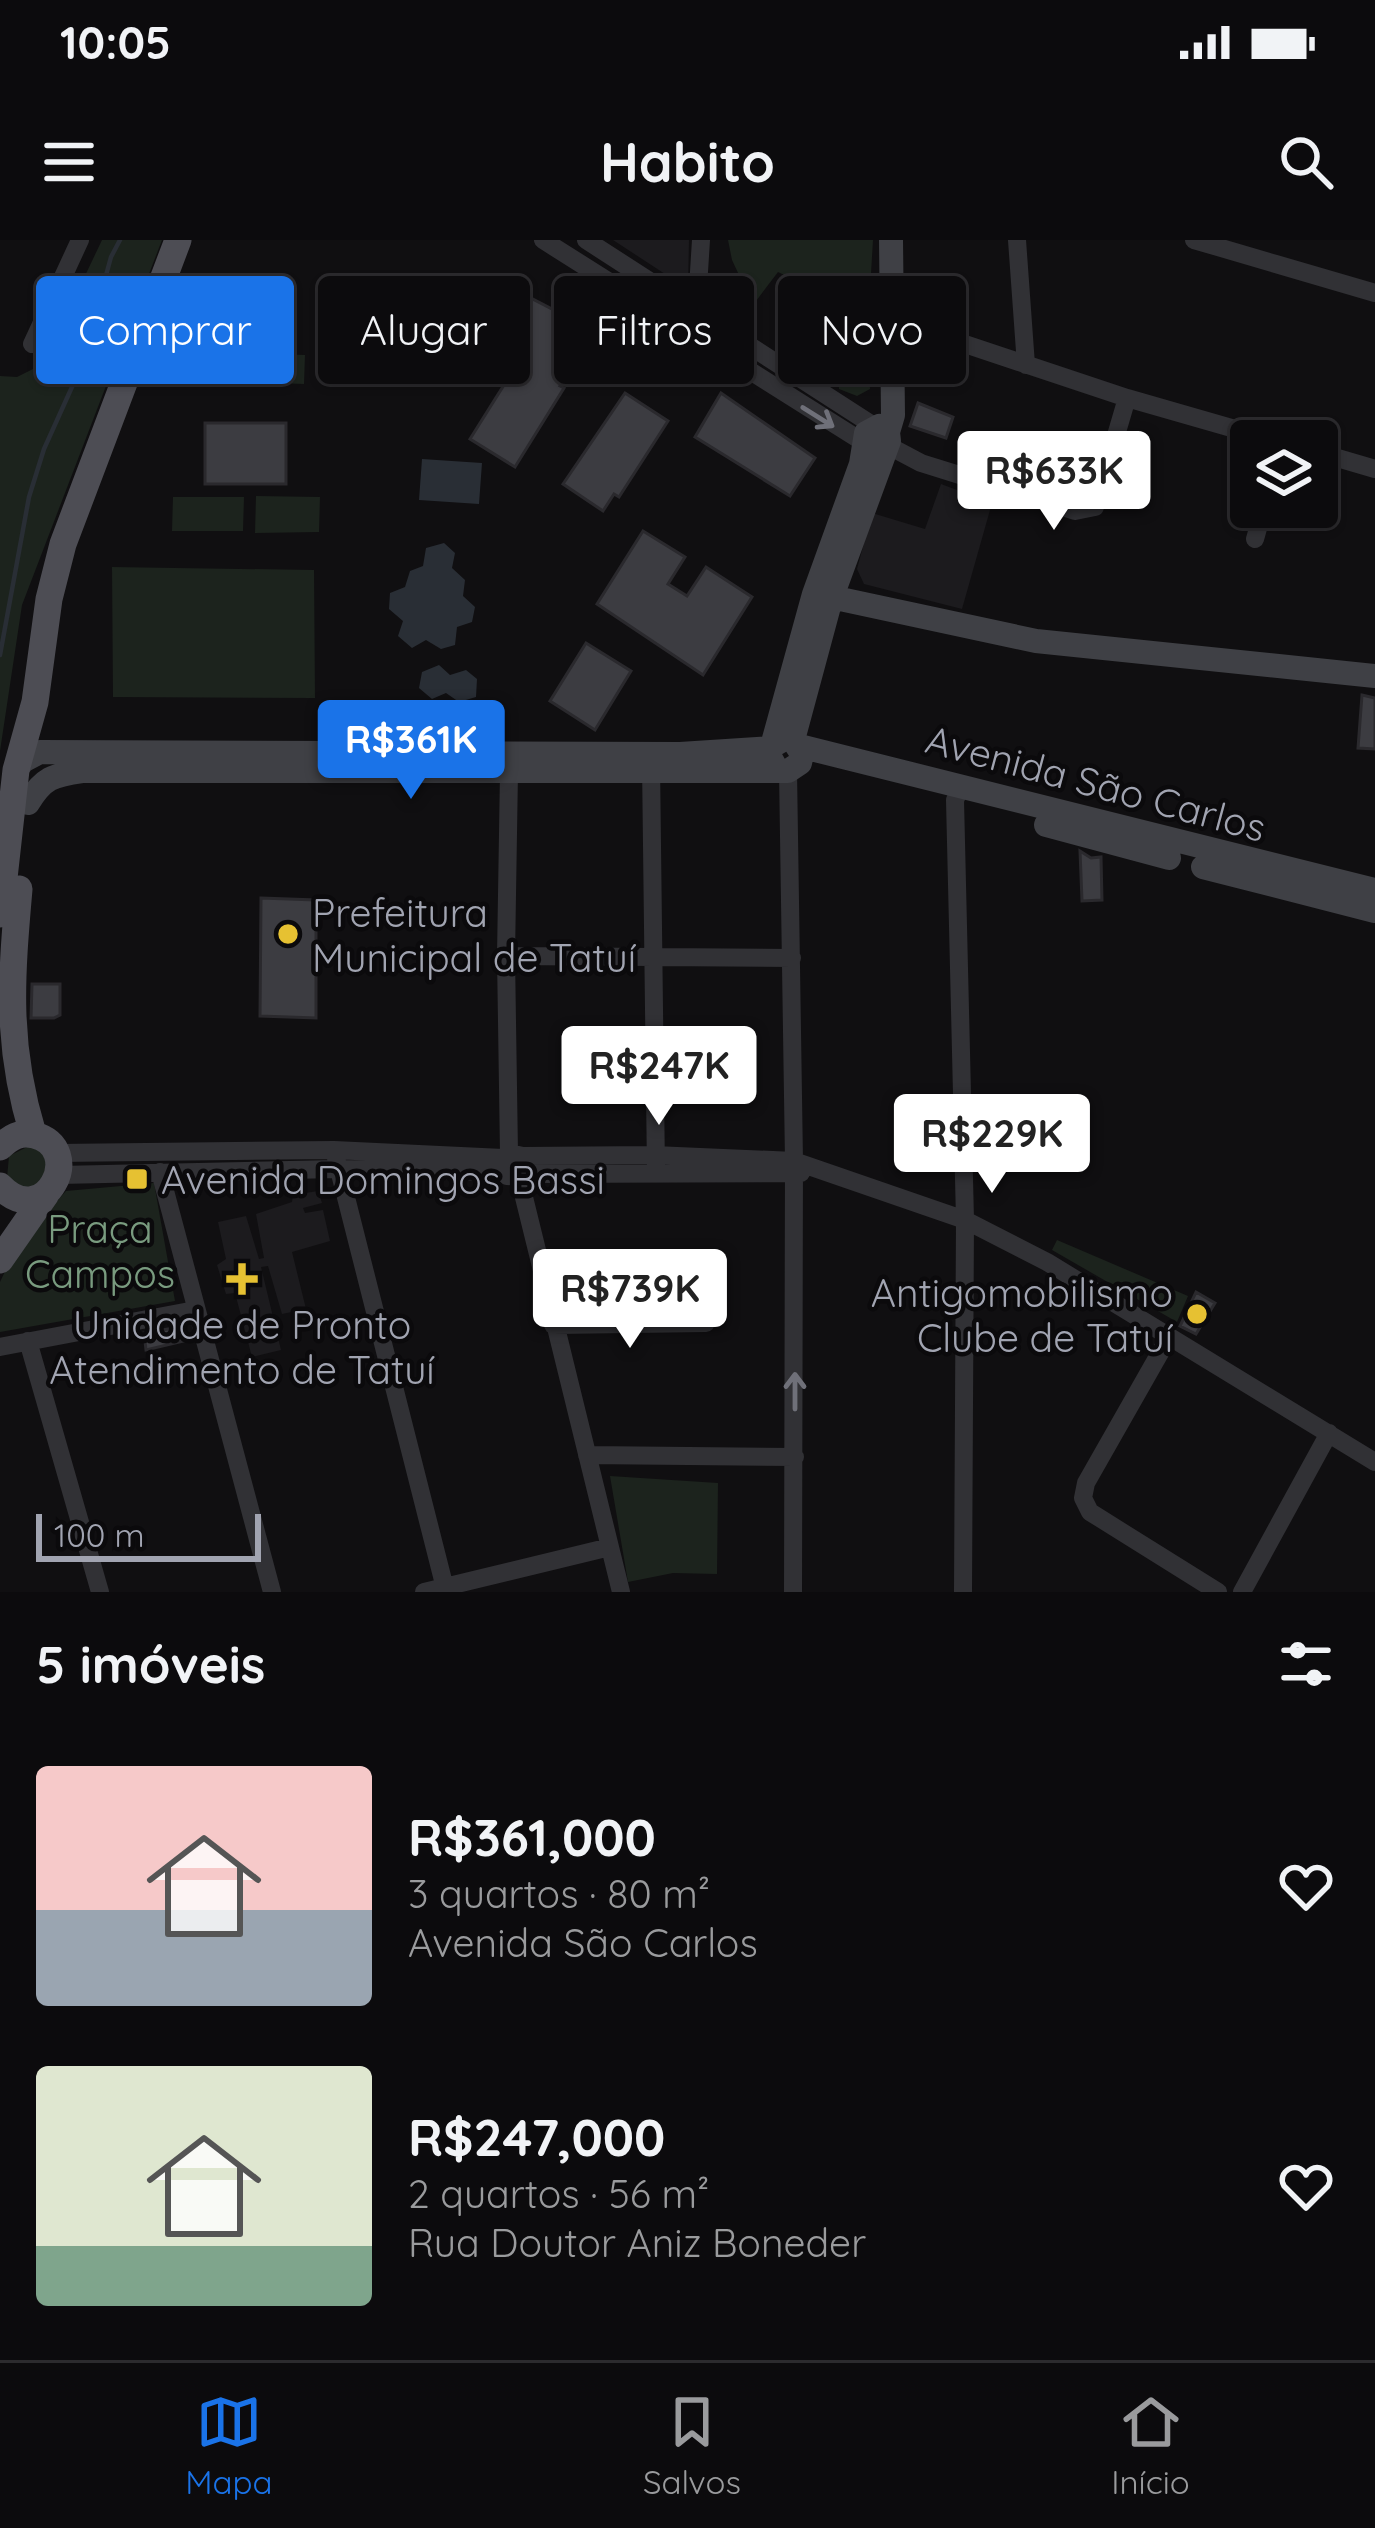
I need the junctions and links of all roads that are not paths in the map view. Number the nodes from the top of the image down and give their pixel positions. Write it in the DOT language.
graph roads {
  1 [pos="80,240"];
  2 [pos="178,240"];
  3 [pos="586,240"];
  4 [pos="701,240"];
  5 [pos="891,240"];
  6 [pos="1017,240"];
  7 [pos="1194,240"];
  8 [pos="553,243"];
  9 [pos="602,276"];
  10 [pos="641,276"];
  11 [pos="700,276"];
  12 [pos="891,276"];
  13 [pos="1375,293"];
  14 [pos="32,344"];
  15 [pos="966,345"];
  16 [pos="754,352"];
  17 [pos="1026,365"];
  18 [pos="754,370"];
  19 [pos="893,384"];
  20 [pos="1127,398"];
  21 [pos="1230,428"];
  22 [pos="880,439"];
  23 [pos="1338,458"];
  24 [pos="1375,469"];
  25 [pos="1258,528"];
  26 [pos="1255,539"];
  27 [pos="822,596"];
  28 [pos="1375,676"];
  29 [pos="34,702"];
  30 [pos="40,752"];
  31 [pos="785,754"];
  32 [pos="651,763"];
  33 [pos="16,770"];
  34 [pos="509,772"];
  35 [pos="959,792"];
  36 [pos="28,803"];
  37 [pos="1375,890"];
  38 [pos="1375,911"];
  39 [pos="0,914"];
  40 [pos="506,956"];
  41 [pos="652,958"];
  42 [pos="793,958"];
  43 [pos="33,1134"];
  44 [pos="0,1147"];
  45 [pos="336,1160"];
  46 [pos="655,1164"];
  47 [pos="513,1165"];
  48 [pos="800,1169"];
  49 [pos="160,1172"];
  50 [pos="54,1174"];
  51 [pos="0,1186"];
  52 [pos="965,1220"];
  53 [pos="0,1260"];
  54 [pos="195,1310"];
  55 [pos="706,1323"];
  56 [pos="553,1324"];
  57 [pos="1169,1337"];
  58 [pos="28,1341"];
  59 [pos="0,1347"];
  60 [pos="1329,1433"];
  61 [pos="587,1455"];
  62 [pos="795,1457"];
  63 [pos="1375,1462"];
  64 [pos="610,1547"];
  65 [pos="445,1590"];
  66 [pos="100,1592"];
  67 [pos="272,1592"];
  68 [pos="424,1592"];
  69 [pos="621,1592"];
  70 [pos="793,1592"];
  71 [pos="963,1592"];
  72 [pos="1218,1592"];
  73 [pos="1242,1592"];
  1 -- 14 [label="street"];
  2 -- 29 [label="main road"];
  3 -- 10 [label="street"];
  4 -- 11 [label="street"];
  5 -- 12 [label="main road"];
  6 -- 17 [label="street"];
  7 -- 13 [label="street"];
  8 -- 9 [label="street"];
  15 -- 17 [label="street"];
  16 -- 22 [label="street"];
  17 -- 20 [label="street"];
  18 -- 22 [label="street, one-way"];
  19 -- 22 [label="main road"];
  20 -- 21 [label="street"];
  20 -- 22 [label="street"];
  22 -- 27 [label="main road"];
  23 -- 24 [label="street"];
  25 -- 26 [label="street"];
  27 -- 28 [label="main road"];
  27 -- 31 [label="main road"];
  29 -- 30 [label="main road"];
  29 -- 33 [label="main road"];
  30 -- 32 [label="main road, Avenida São Carlos"];
  30 -- 33 [label="main road"];
  30 -- 36 [label="main road"];
  31 -- 32 [label="main road, Avenida São Carlos"];
  31 -- 35 [label="main road, Avenida São Carlos"];
  31 -- 42 [label="street"];
  32 -- 34 [label="main road, Avenida São Carlos"];
  32 -- 41 [label="street"];
  33 -- 39 [label="main road"];
  34 -- 36 [label="main road, Avenida São Carlos"];
  34 -- 40 [label="street"];
  35 -- 37 [label="main road, Avenida São Carlos"];
  35 -- 38 [label="main road, Avenida São Carlos"];
  35 -- 52 [label="street"];
  36 -- 43 [label="main road"];
  40 -- 41 [label="street"];
  40 -- 47 [label="street"];
  41 -- 42 [label="street"];
  41 -- 46 [label="street"];
  42 -- 48 [label="street"];
  43 -- 44 [label="main road"];
  43 -- 50 [label="main road"];
  45 -- 47 [label="street"];
  45 -- 49 [label="street"];
  45 -- 50 [label="street"];
  45 -- 65 [label="street"];
  46 -- 47 [label="street"];
  46 -- 48 [label="street"];
  47 -- 56 [label="street"];
  48 -- 52 [label="street"];
  62 -- 48 [label="street, one-way"];
  49 -- 50 [label="street"];
  49 -- 54 [label="street"];
  50 -- 51 [label="main road"];
  50 -- 53 [label="main road"];
  52 -- 57 [label="street"];
  52 -- 71 [label="street"];
  54 -- 58 [label="street"];
  54 -- 67 [label="street"];
  55 -- 56 [label="street"];
  56 -- 61 [label="street"];
  57 -- 60 [label="street"];
  57 -- 72 [label="street"];
  58 -- 59 [label="street"];
  58 -- 66 [label="street"];
  60 -- 63 [label="street"];
  60 -- 73 [label="street"];
  61 -- 62 [label="street"];
  61 -- 64 [label="street"];
  62 -- 70 [label="street"];
  64 -- 65 [label="street"];
  64 -- 69 [label="street"];
  65 -- 68 [label="street"];
}
